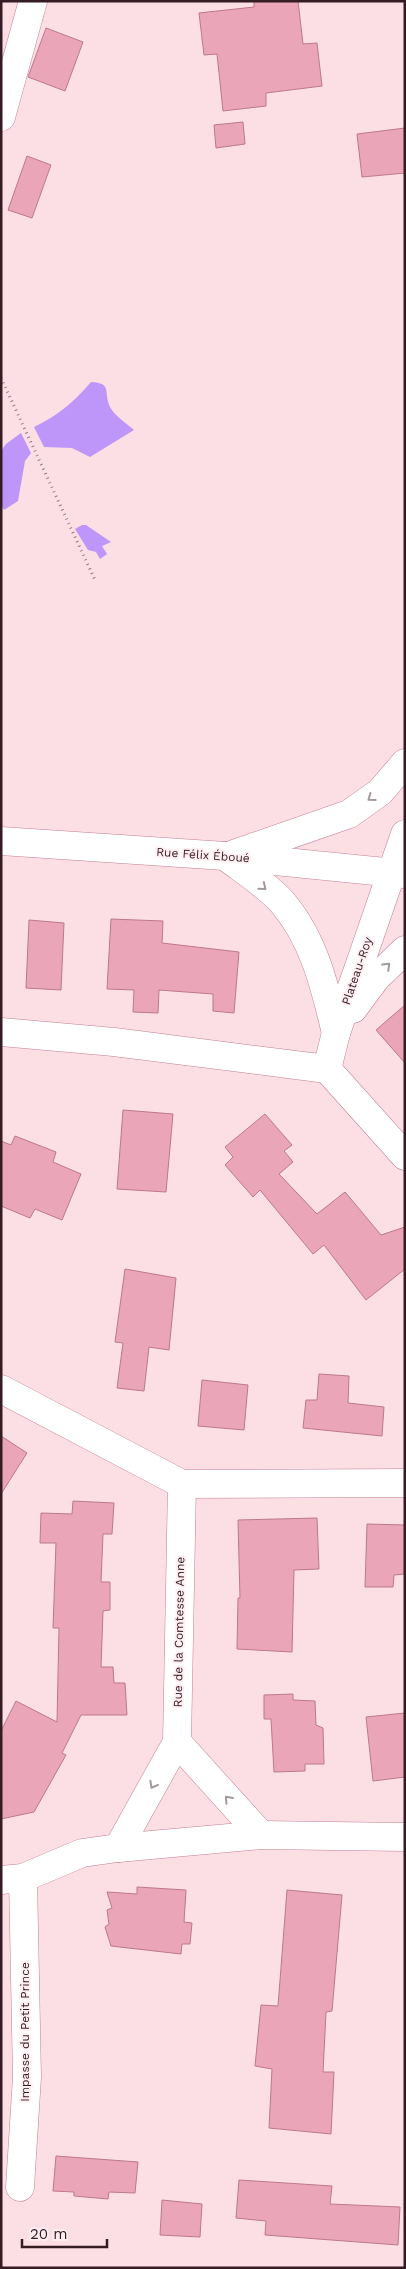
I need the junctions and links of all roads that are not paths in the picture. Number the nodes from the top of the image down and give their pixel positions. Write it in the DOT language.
graph roads {
  1 [pos="33,1"];
  2 [pos="1,117"];
  3 [pos="405,763"];
  4 [pos="405,834"];
  5 [pos="1,841"];
  6 [pos="225,856"];
  7 [pos="398,873"];
  8 [pos="405,950"];
  9 [pos="1,1032"];
  10 [pos="336,1033"];
  11 [pos="327,1069"];
  12 [pos="405,1156"];
  13 [pos="1,1389"];
  14 [pos="182,1484"];
  15 [pos="405,1484"];
  16 [pos="177,1742"];
  17 [pos="261,1835"];
  18 [pos="405,1837"];
  19 [pos="118,1848"];
  20 [pos="12,1879"];
  21 [pos="20,2187"];
  1 -- 2 [label="street"];
  3 -- 6 [label="street, one-way"];
  4 -- 7 [label="street, Plateau-Roy"];
  5 -- 6 [label="street, Rue Félix Éboué"];
  6 -- 7 [label="street, Rue Félix Éboué"];
  6 -- 10 [label="street, one-way"];
  7 -- 10 [label="street, Plateau-Roy"];
  10 -- 8 [label="street, one-way"];
  9 -- 11 [label="street"];
  10 -- 11 [label="street, Plateau-Roy"];
  11 -- 12 [label="street"];
  13 -- 14 [label="street"];
  14 -- 15 [label="street"];
  14 -- 16 [label="street, Rue de la Comtesse Anne"];
  17 -- 16 [label="street, one-way"];
  16 -- 19 [label="street, Rue de la Comtesse Anne, one-way"];
  17 -- 18 [label="street"];
  17 -- 19 [label="street"];
  19 -- 20 [label="street"];
  20 -- 21 [label="street, Impasse du Petit Prince"];
}
